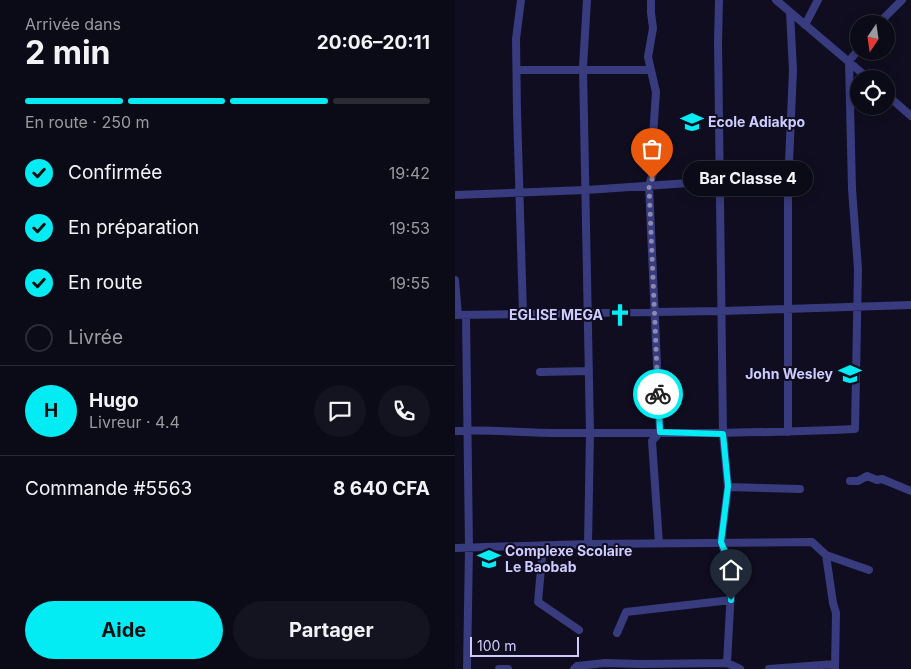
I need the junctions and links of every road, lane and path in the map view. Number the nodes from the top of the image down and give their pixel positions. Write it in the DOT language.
graph roads {
  1 [pos="521,0"];
  2 [pos="587,0"];
  3 [pos="651,0"];
  4 [pos="719,0"];
  5 [pos="775,0"];
  6 [pos="818,0"];
  7 [pos="902,0"];
  8 [pos="791,12"];
  9 [pos="887,15"];
  10 [pos="805,25"];
  11 [pos="849,61"];
  12 [pos="517,70"];
  13 [pos="650,70"];
  14 [pos="859,70"];
  15 [pos="583,71"];
  16 [pos="895,102"];
  17 [pos="911,116"];
  18 [pos="719,181"];
  19 [pos="649,186"];
  20 [pos="587,190"];
  21 [pos="520,192"];
  22 [pos="455,195"];
  23 [pos="455,280"];
  24 [pos="911,305"];
  25 [pos="857,307"];
  26 [pos="789,309"];
  27 [pos="721,311"];
  28 [pos="588,312"];
  29 [pos="654,312"];
  30 [pos="523,314"];
  31 [pos="460,315"];
  32 [pos="589,371"];
  33 [pos="540,372"];
  34 [pos="467,430"];
  35 [pos="455,431"];
  36 [pos="660,432"];
  37 [pos="788,432"];
  38 [pos="590,433"];
  39 [pos="723,434"];
  40 [pos="850,481"];
  41 [pos="728,486"];
  42 [pos="800,489"];
  43 [pos="911,491"];
  44 [pos="721,542"];
  45 [pos="659,543"];
  46 [pos="588,544"];
  47 [pos="543,546"];
  48 [pos="455,548"];
  49 [pos="469,548"];
  50 [pos="826,555"];
  51 [pos="869,570"];
  52 [pos="731,600"];
  53 [pos="579,630"];
  54 [pos="617,633"];
  55 [pos="727,663"];
  56 [pos="605,666"];
  57 [pos="677,666"];
  58 [pos="835,666"];
  59 [pos="641,667"];
  60 [pos="467,669"];
  61 [pos="499,669"];
  62 [pos="508,669"];
  63 [pos="574,669"];
  64 [pos="740,669"];
  65 [pos="769,669"];
  1 -- 12 [label="street"];
  2 -- 15 [label="street"];
  3 -- 13 [label="street"];
  4 -- 18 [label="street"];
  5 -- 8 [label="street"];
  6 -- 10 [label="street"];
  7 -- 9 [label="street"];
  8 -- 10 [label="street"];
  8 -- 26 [label="street"];
  10 -- 11 [label="street"];
  11 -- 14 [label="street"];
  11 -- 25 [label="street"];
  12 -- 15 [label="street"];
  12 -- 21 [label="street"];
  13 -- 15 [label="street"];
  13 -- 19 [label="street"];
  15 -- 20 [label="street"];
  16 -- 17 [label="street"];
  18 -- 19 [label="street"];
  18 -- 27 [label="street"];
  19 -- 20 [label="street"];
  19 -- 29 [label="street"];
  20 -- 21 [label="street"];
  20 -- 28 [label="street"];
  21 -- 22 [label="street"];
  21 -- 30 [label="street"];
  23 -- 31 [label="street"];
  24 -- 25 [label="street"];
  25 -- 26 [label="street"];
  25 -- 37 [label="street"];
  26 -- 27 [label="street"];
  26 -- 37 [label="street"];
  27 -- 29 [label="street"];
  27 -- 39 [label="street"];
  28 -- 29 [label="street"];
  28 -- 30 [label="street"];
  28 -- 32 [label="street"];
  29 -- 36 [label="street"];
  30 -- 31 [label="street"];
  31 -- 34 [label="street"];
  32 -- 33 [label="street"];
  32 -- 38 [label="street"];
  34 -- 35 [label="street"];
  34 -- 38 [label="street"];
  34 -- 49 [label="street"];
  36 -- 38 [label="street"];
  36 -- 39 [label="street"];
  36 -- 45 [label="street"];
  37 -- 39 [label="street"];
  38 -- 46 [label="street"];
  39 -- 41 [label="street"];
  40 -- 43 [label="street"];
  41 -- 42 [label="street"];
  41 -- 44 [label="street"];
  44 -- 45 [label="street"];
  44 -- 50 [label="street"];
  44 -- 52 [label="street"];
  45 -- 46 [label="street"];
  46 -- 47 [label="street"];
  47 -- 49 [label="street"];
  47 -- 53 [label="street"];
  48 -- 49 [label="street"];
  49 -- 60 [label="street"];
  50 -- 51 [label="street"];
  50 -- 58 [label="street"];
  52 -- 54 [label="street"];
  52 -- 55 [label="street"];
  55 -- 57 [label="street"];
  55 -- 64 [label="street"];
  56 -- 59 [label="street"];
  56 -- 63 [label="street"];
  57 -- 59 [label="street"];
  58 -- 65 [label="street"];
  61 -- 62 [label="street"];
}
